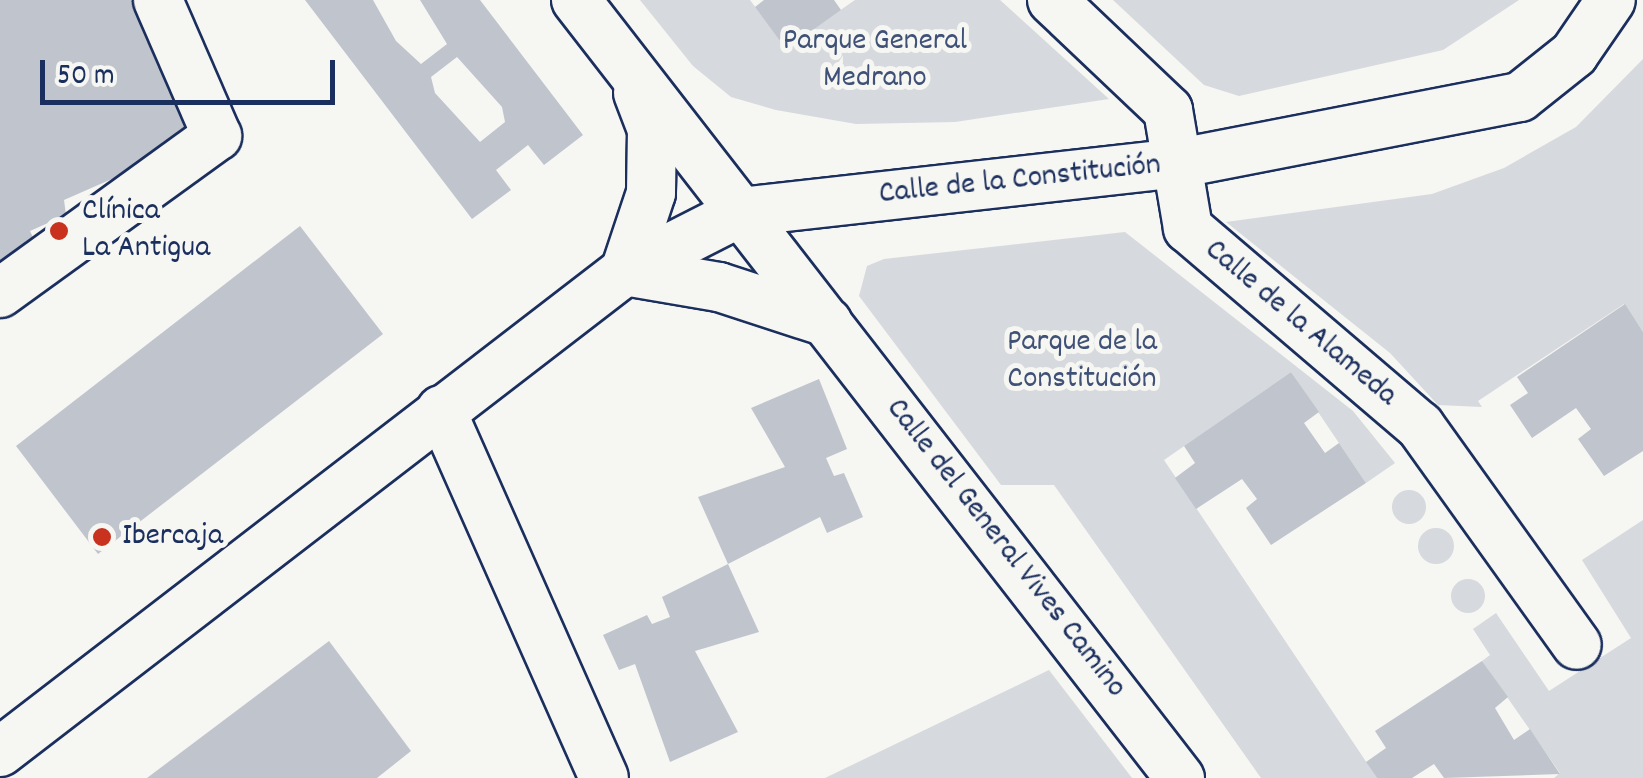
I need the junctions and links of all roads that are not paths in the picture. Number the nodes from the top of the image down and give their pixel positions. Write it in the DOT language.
graph roads {
  1 [pos="158,0"];
  2 [pos="576,0"];
  3 [pos="1052,0"];
  4 [pos="1610,0"];
  5 [pos="628,67"];
  6 [pos="1180,163"];
  7 [pos="740,212"];
  8 [pos="624,271"];
  9 [pos="0,294"];
  10 [pos="827,322"];
  11 [pos="440,410"];
  12 [pos="1578,645"];
  13 [pos="0,754"];
  14 [pos="11,778"];
  15 [pos="604,778"];
  16 [pos="1180,778"];
  1 -- 9 [label="street"];
  2 -- 5 [label="street, Calle del General Vives Camino"];
  3 -- 6 [label="street, Calle de la Alameda"];
  4 -- 6 [label="street, Calle de la Constitución"];
  5 -- 7 [label="street, Calle del General Vives Camino"];
  5 -- 8 [label="street"];
  6 -- 7 [label="street, Calle de la Constitución"];
  6 -- 12 [label="street, Calle de la Alameda"];
  7 -- 8 [label="street, Calle de la Constitución"];
  7 -- 10 [label="street, Calle del General Vives Camino"];
  8 -- 10 [label="street"];
  8 -- 11 [label="street, Calle de la Constitución"];
  10 -- 16 [label="street, Calle del General Vives Camino"];
  11 -- 13 [label="street, Calle de la Constitución"];
  11 -- 15 [label="street"];
  13 -- 14 [label="street, Calle de la Constitución"];
}
